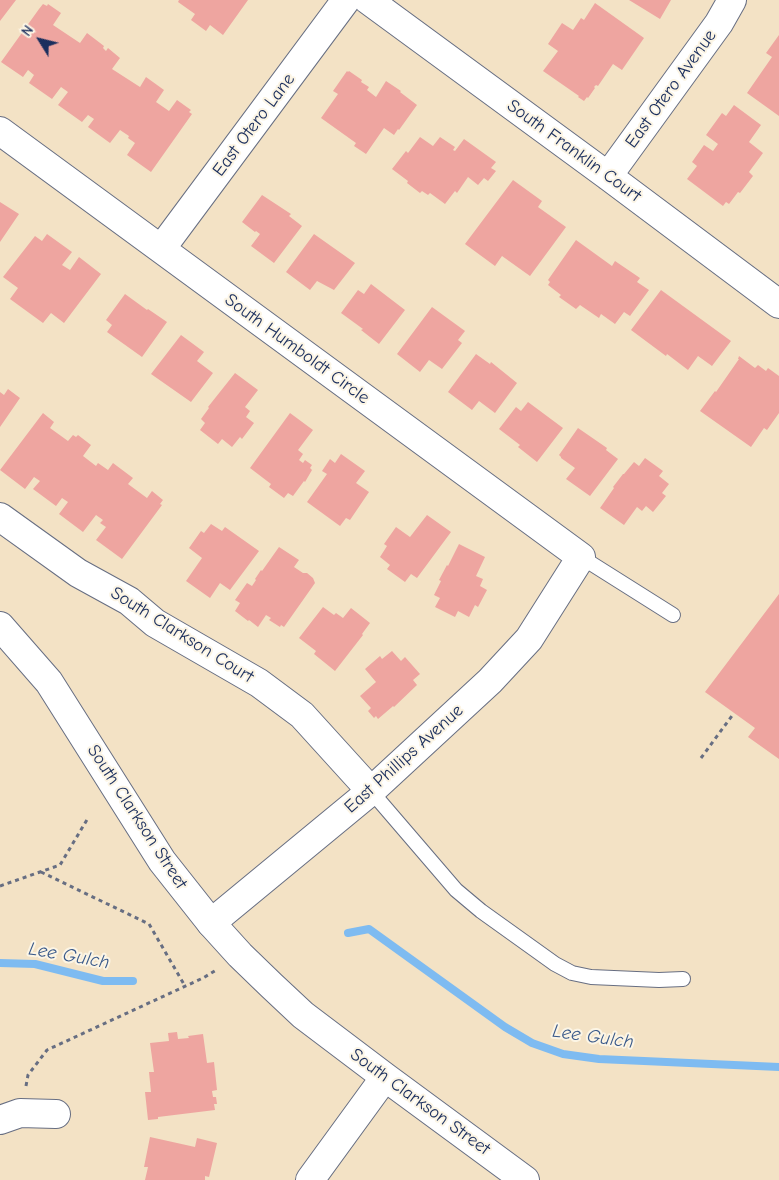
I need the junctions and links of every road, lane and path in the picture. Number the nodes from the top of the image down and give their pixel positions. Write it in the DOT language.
graph roads {
  1 [pos="346,0"];
  2 [pos="368,0"];
  3 [pos="732,0"];
  4 [pos="0,131"];
  5 [pos="608,176"];
  6 [pos="161,249"];
  7 [pos="779,304"];
  8 [pos="0,516"];
  9 [pos="576,565"];
  10 [pos="673,615"];
  11 [pos="0,626"];
  12 [pos="734,713"];
  13 [pos="702,758"];
  14 [pos="371,791"];
  15 [pos="88,818"];
  16 [pos="41,872"];
  17 [pos="0,886"];
  18 [pos="211,923"];
  19 [pos="240,955"];
  20 [pos="683,978"];
  21 [pos="185,986"];
  22 [pos="385,1077"];
  23 [pos="56,1114"];
  24 [pos="10,1116"];
  25 [pos="310,1180"];
  26 [pos="526,1180"];
  1 -- 6 [label="street, East Otero Lane"];
  2 -- 5 [label="street, South Franklin Court"];
  3 -- 5 [label="street, East Otero Avenue"];
  4 -- 6 [label="street, South Humboldt Circle"];
  5 -- 7 [label="street, South Franklin Court"];
  6 -- 9 [label="street, South Humboldt Circle"];
  8 -- 14 [label="street, South Clarkson Court"];
  9 -- 10 [label="lane"];
  9 -- 14 [label="street, East Phillips Avenue"];
  11 -- 18 [label="street, South Clarkson Street"];
  12 -- 13 [label="path"];
  14 -- 18 [label="street, East Phillips Avenue"];
  14 -- 20 [label="lane"];
  15 -- 16 [label="path"];
  16 -- 17 [label="path"];
  16 -- 21 [label="path"];
  18 -- 19 [label="street, South Clarkson Street"];
  19 -- 21 [label="path"];
  19 -- 22 [label="street, South Clarkson Street"];
  21 -- 24 [label="path"];
  22 -- 25 [label="street"];
  22 -- 26 [label="street, South Clarkson Street"];
  23 -- 24 [label="street"];
}
